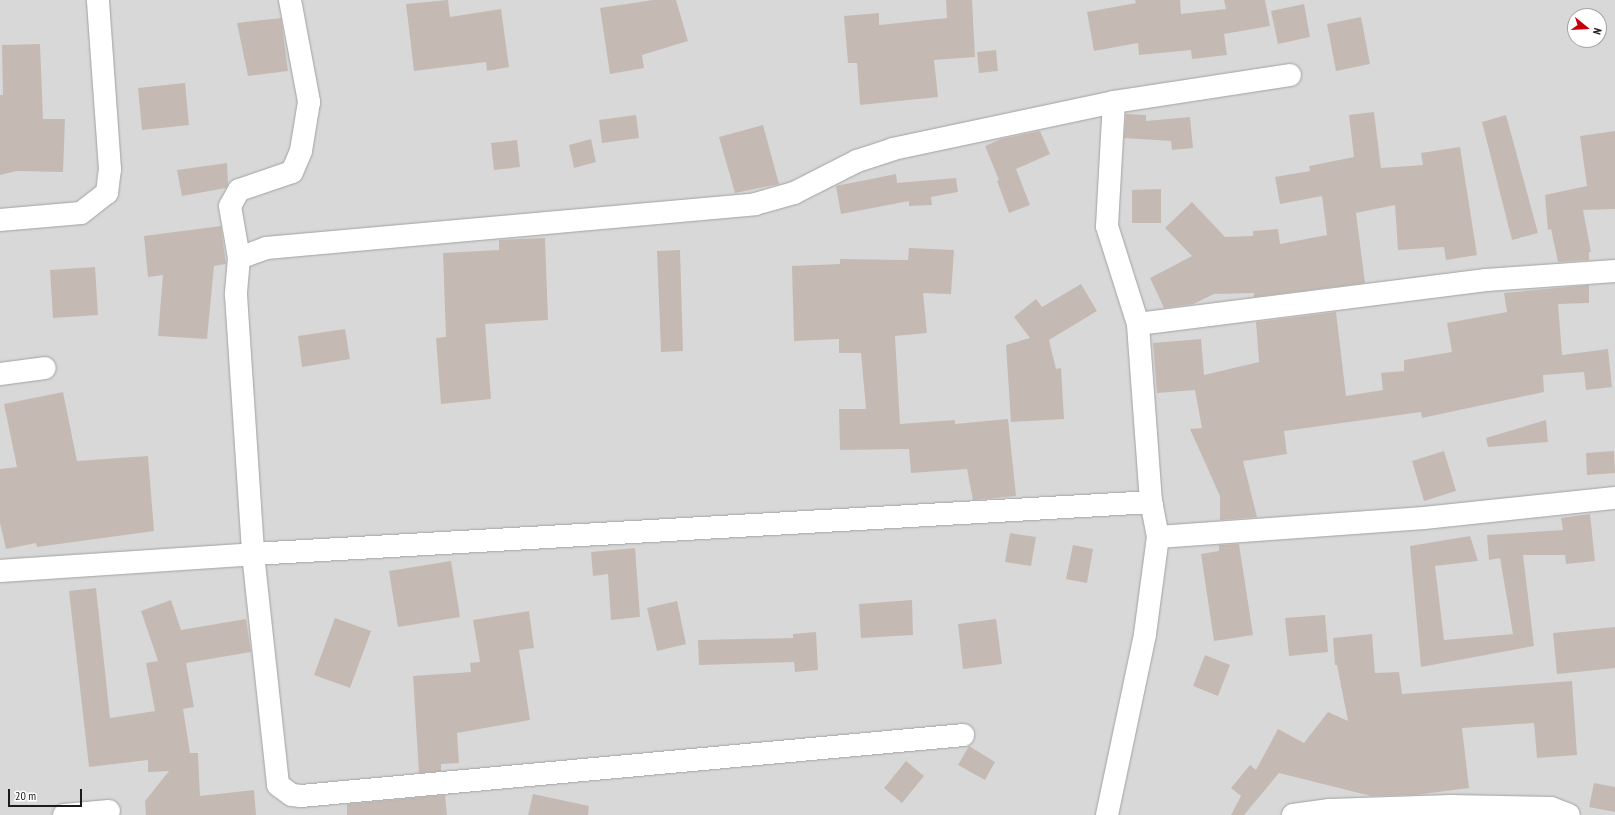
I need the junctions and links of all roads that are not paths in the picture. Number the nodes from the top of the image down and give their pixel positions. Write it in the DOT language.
graph roads {
  1 [pos="98,0"];
  2 [pos="290,0"];
  3 [pos="1290,75"];
  4 [pos="1114,102"];
  5 [pos="0,220"];
  6 [pos="239,258"];
  7 [pos="1615,271"];
  8 [pos="1138,324"];
  9 [pos="45,368"];
  10 [pos="0,374"];
  11 [pos="1615,498"];
  12 [pos="1151,502"];
  13 [pos="1158,537"];
  14 [pos="253,554"];
  15 [pos="0,571"];
  16 [pos="963,735"];
  17 [pos="109,811"];
  18 [pos="64,815"];
  19 [pos="1107,815"];
  20 [pos="1293,815"];
  21 [pos="1569,815"];
  1 -- 5 [label="street"];
  2 -- 6 [label="street"];
  3 -- 4 [label="street"];
  4 -- 6 [label="street"];
  4 -- 8 [label="street"];
  6 -- 14 [label="street"];
  7 -- 8 [label="street"];
  8 -- 12 [label="street"];
  9 -- 10 [label="street"];
  11 -- 13 [label="street"];
  12 -- 13 [label="street"];
  12 -- 14 [label="street"];
  13 -- 19 [label="street"];
  14 -- 15 [label="street"];
  14 -- 16 [label="street"];
  17 -- 18 [label="street"];
  20 -- 21 [label="street"];
}
